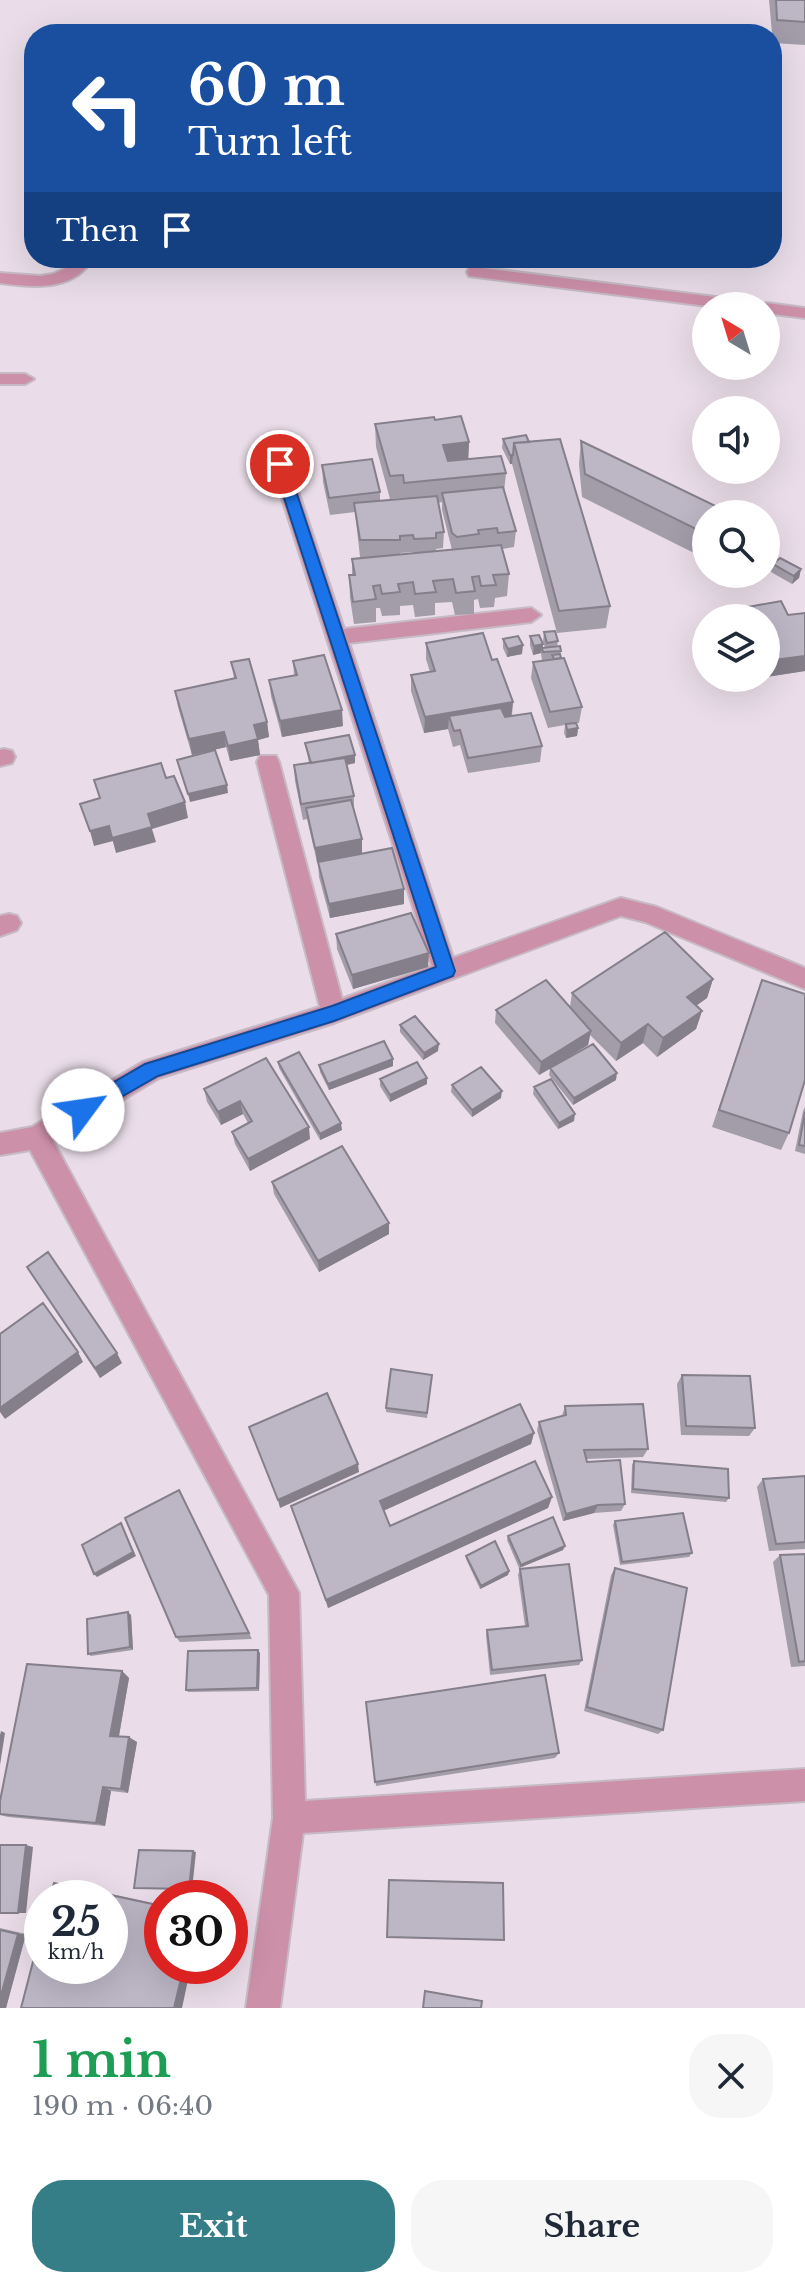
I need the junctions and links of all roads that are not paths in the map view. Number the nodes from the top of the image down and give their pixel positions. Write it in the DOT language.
graph roads {
  1 [pos="78,268"];
  2 [pos="475,272"];
  3 [pos="0,278"];
  4 [pos="692,299"];
  5 [pos="780,310"];
  6 [pos="805,313"];
  7 [pos="0,379"];
  8 [pos="25,379"];
  9 [pos="280,464"];
  10 [pos="531,615"];
  11 [pos="336,637"];
  12 [pos="268,762"];
  13 [pos="446,971"];
  14 [pos="805,979"];
  15 [pos="334,1013"];
  16 [pos="37,1137"];
  17 [pos="0,1144"];
  18 [pos="805,1785"];
  19 [pos="289,1818"];
  20 [pos="263,2008"];
  1 -- 3 [label="street"];
  2 -- 4 [label="street"];
  5 -- 6 [label="street"];
  7 -- 8 [label="street"];
  9 -- 11 [label="street"];
  10 -- 11 [label="street"];
  11 -- 13 [label="street"];
  12 -- 15 [label="street"];
  13 -- 14 [label="street"];
  13 -- 15 [label="street"];
  15 -- 16 [label="street"];
  16 -- 17 [label="street"];
  16 -- 19 [label="street"];
  18 -- 19 [label="street"];
  19 -- 20 [label="street"];
}
